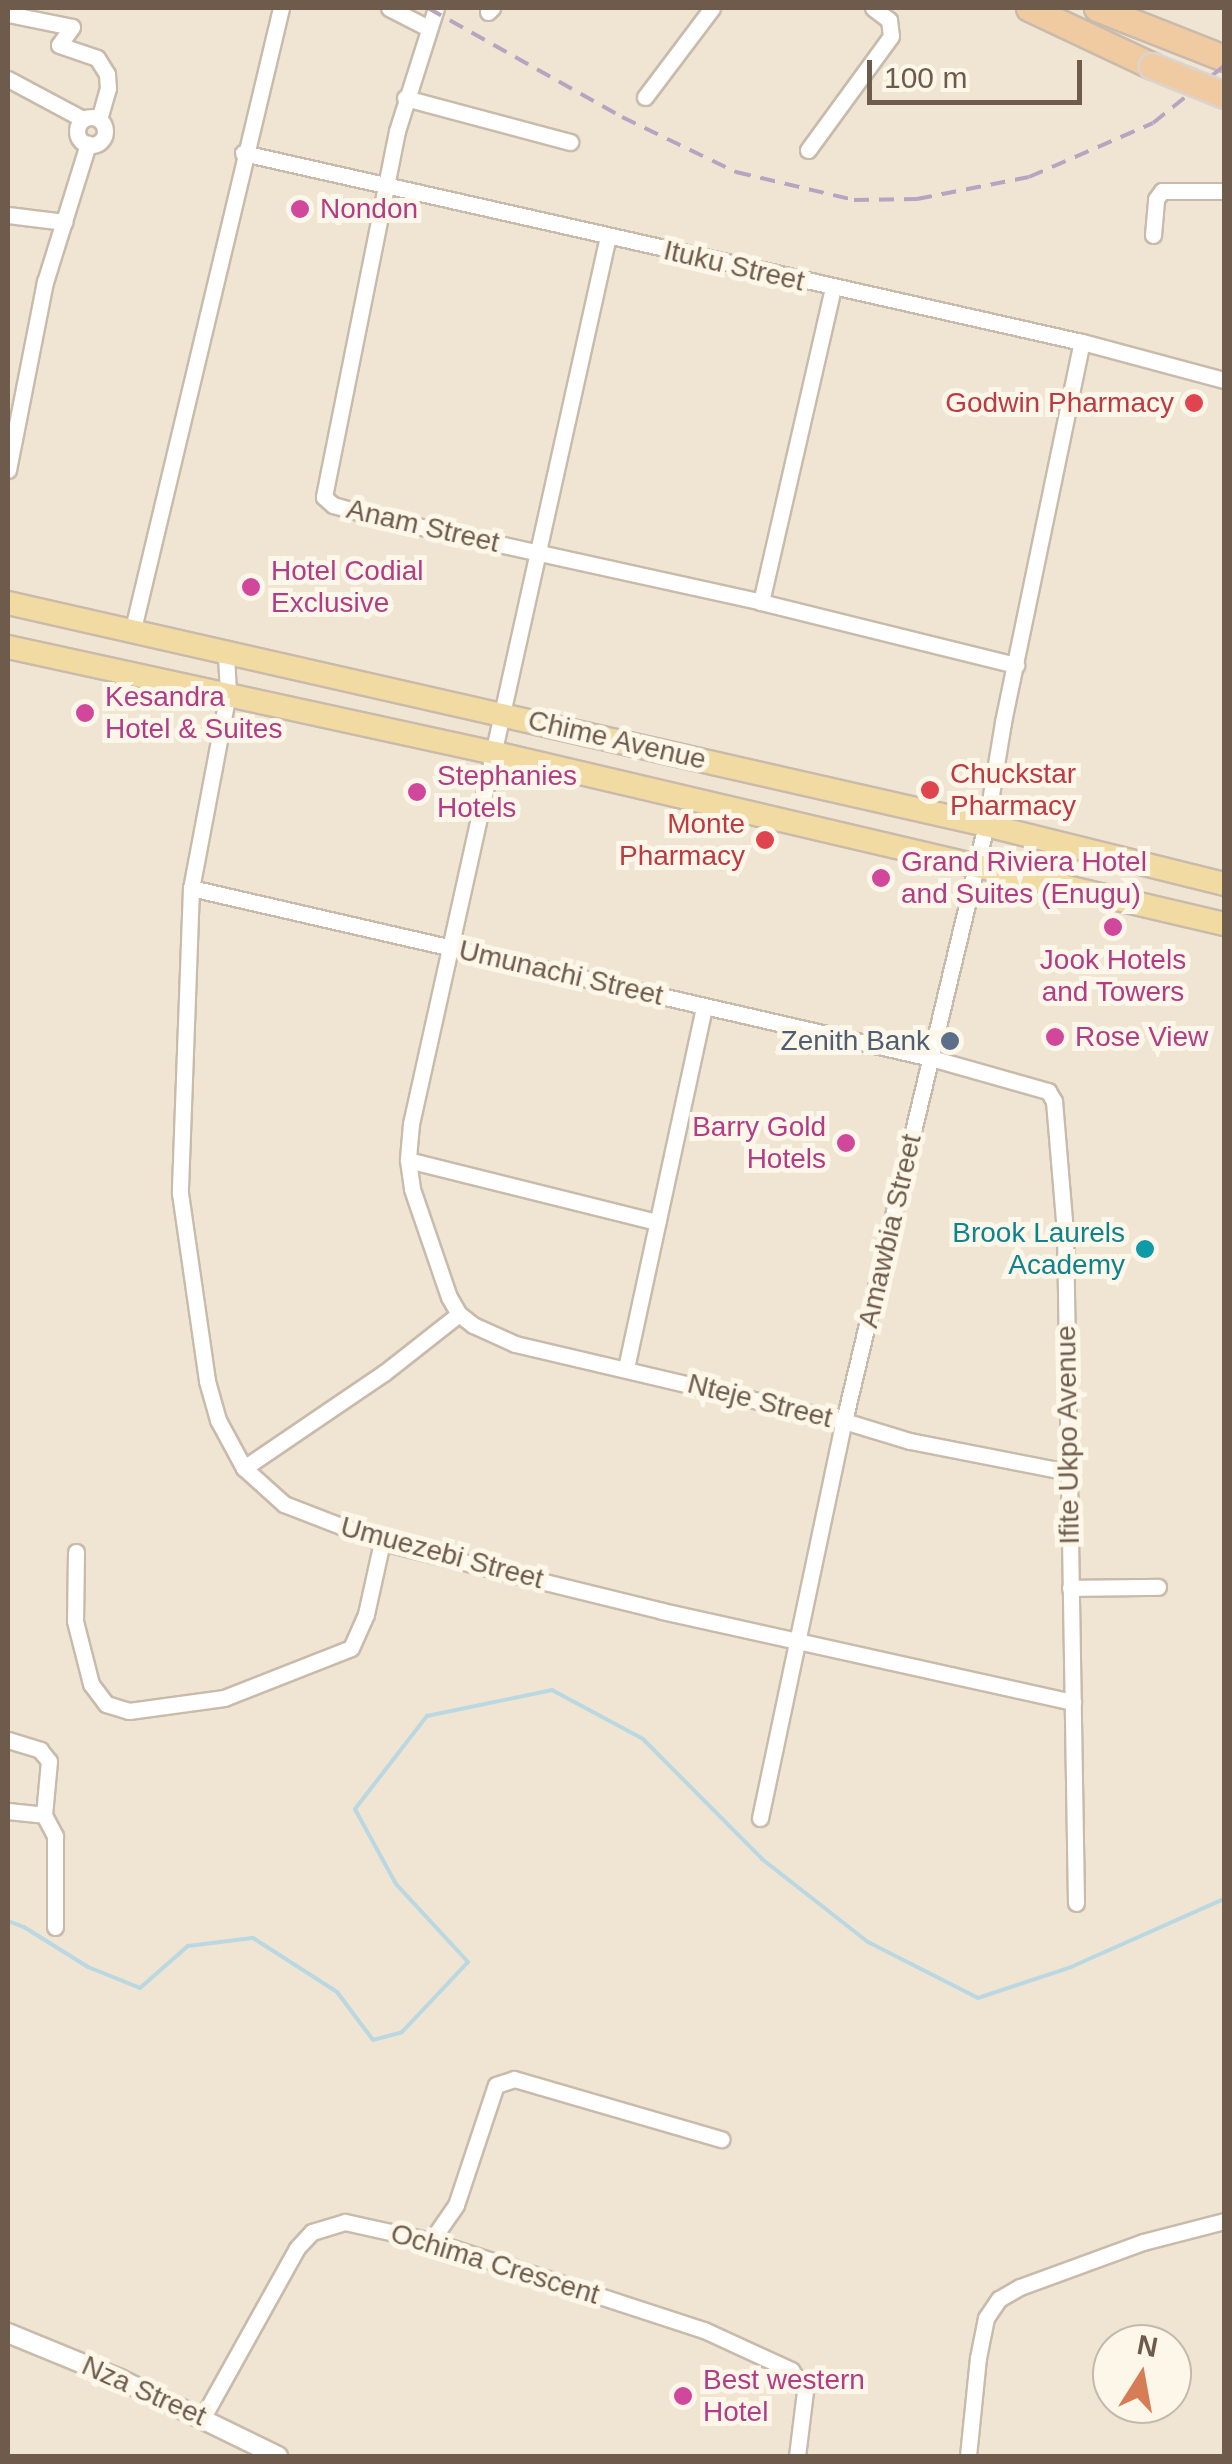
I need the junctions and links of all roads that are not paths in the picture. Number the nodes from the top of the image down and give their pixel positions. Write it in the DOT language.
graph roads {
  1 [pos="281,8"];
  2 [pos="389,8"];
  3 [pos="436,8"];
  4 [pos="712,8"];
  5 [pos="873,8"];
  6 [pos="1029,8"];
  7 [pos="1097,8"];
  8 [pos="8,14"];
  9 [pos="428,28"];
  10 [pos="1224,58"];
  11 [pos="8,79"];
  12 [pos="1224,95"];
  13 [pos="405,98"];
  14 [pos="645,98"];
  15 [pos="91,119"];
  16 [pos="570,142"];
  17 [pos="808,150"];
  18 [pos="243,153"];
  19 [pos="387,184"];
  20 [pos="1224,191"];
  21 [pos="8,215"];
  22 [pos="65,222"];
  23 [pos="608,236"];
  24 [pos="1153,236"];
  25 [pos="833,288"];
  26 [pos="1082,342"];
  27 [pos="1224,380"];
  28 [pos="8,470"];
  29 [pos="540,552"];
  30 [pos="762,602"];
  31 [pos="8,603"];
  32 [pos="132,633"];
  33 [pos="8,647"];
  34 [pos="226,655"];
  35 [pos="1016,665"];
  36 [pos="228,694"];
  37 [pos="502,714"];
  38 [pos="494,753"];
  39 [pos="986,825"];
  40 [pos="977,864"];
  41 [pos="1224,884"];
  42 [pos="190,888"];
  43 [pos="1224,924"];
  44 [pos="450,946"];
  45 [pos="704,1008"];
  46 [pos="931,1058"];
  47 [pos="408,1160"];
  48 [pos="657,1222"];
  49 [pos="459,1314"];
  50 [pos="626,1368"];
  51 [pos="844,1421"];
  52 [pos="244,1468"];
  53 [pos="1068,1472"];
  54 [pos="382,1542"];
  55 [pos="76,1552"];
  56 [pos="1158,1586"];
  57 [pos="1070,1588"];
  58 [pos="801,1638"];
  59 [pos="1073,1702"];
  60 [pos="8,1740"];
  61 [pos="8,1811"];
  62 [pos="44,1815"];
  63 [pos="760,1818"];
  64 [pos="1076,1903"];
  65 [pos="54,1927"];
  66 [pos="722,2140"];
  67 [pos="1224,2221"];
  68 [pos="431,2241"];
  69 [pos="8,2333"];
  70 [pos="203,2417"];
  71 [pos="278,2456"];
  72 [pos="797,2456"];
  73 [pos="968,2456"];
  1 -- 18 [label="street"];
  2 -- 9 [label="street"];
  3 -- 9 [label="street, Anam Street"];
  4 -- 14 [label="street"];
  5 -- 17 [label="street"];
  6 -- 12 [label="highway, bridge"];
  7 -- 10 [label="highway"];
  8 -- 15 [label="street"];
  9 -- 13 [label="street, Anam Street"];
  11 -- 15 [label="street"];
  13 -- 16 [label="street"];
  13 -- 19 [label="street, Anam Street"];
  15 -- 22 [label="street"];
  18 -- 19 [label="street, Ituku Street"];
  18 -- 32 [label="street"];
  19 -- 23 [label="street, Ituku Street"];
  19 -- 29 [label="street, Anam Street"];
  20 -- 24 [label="street"];
  21 -- 22 [label="street"];
  22 -- 28 [label="street"];
  23 -- 25 [label="street, Ituku Street"];
  23 -- 29 [label="street"];
  25 -- 26 [label="street, Ituku Street"];
  25 -- 30 [label="street"];
  26 -- 27 [label="street, Ituku Street"];
  26 -- 35 [label="street, Amawbia Street"];
  29 -- 30 [label="street, Anam Street"];
  29 -- 37 [label="street"];
  30 -- 35 [label="street, Anam Street"];
  31 -- 32 [label="main road, Chime Avenue"];
  32 -- 34 [label="main road, Chime Avenue"];
  33 -- 36 [label="main road, Chime Avenue"];
  34 -- 36 [label="street, Umuezebi Street"];
  34 -- 37 [label="main road, Chime Avenue"];
  35 -- 39 [label="street, Amawbia Street"];
  36 -- 38 [label="main road, Chime Avenue"];
  36 -- 42 [label="street, Umuezebi Street"];
  37 -- 38 [label="street"];
  37 -- 39 [label="main road, Chime Avenue"];
  38 -- 40 [label="main road, Chime Avenue"];
  38 -- 44 [label="street"];
  39 -- 40 [label="street, Amawbia Street"];
  39 -- 41 [label="main road, Chime Avenue"];
  40 -- 43 [label="main road, Chime Avenue"];
  40 -- 46 [label="street, Amawbia Street"];
  42 -- 44 [label="street, Umunachi Street"];
  42 -- 52 [label="street, Umuezebi Street"];
  44 -- 45 [label="street, Umunachi Street"];
  44 -- 47 [label="street"];
  45 -- 46 [label="street, Umunachi Street"];
  45 -- 48 [label="street"];
  46 -- 51 [label="street, Amawbia Street"];
  46 -- 53 [label="street, Ifite Ukpo Avenue"];
  47 -- 48 [label="street"];
  47 -- 49 [label="street"];
  48 -- 50 [label="street"];
  49 -- 50 [label="street, Nteje Street"];
  49 -- 52 [label="street"];
  50 -- 51 [label="street, Nteje Street"];
  51 -- 53 [label="street, Nteje Street"];
  51 -- 58 [label="street, Amawbia Street"];
  52 -- 54 [label="street, Umuezebi Street"];
  53 -- 57 [label="street, Ifite Ukpo Avenue"];
  54 -- 55 [label="street"];
  54 -- 58 [label="street, Umuezebi Street"];
  56 -- 57 [label="street"];
  57 -- 59 [label="street, Ifite Ukpo Avenue"];
  58 -- 59 [label="street, Umuezebi Street"];
  58 -- 63 [label="street, Amawbia Street"];
  59 -- 64 [label="street, Ifite Ukpo Avenue"];
  60 -- 62 [label="street"];
  61 -- 62 [label="street"];
  62 -- 65 [label="street"];
  66 -- 68 [label="street"];
  67 -- 73 [label="street"];
  68 -- 70 [label="street, Ochima Crescent"];
  68 -- 72 [label="street, Ochima Crescent"];
  69 -- 70 [label="street, Nza Street"];
  70 -- 71 [label="street, Nza Street"];
}
